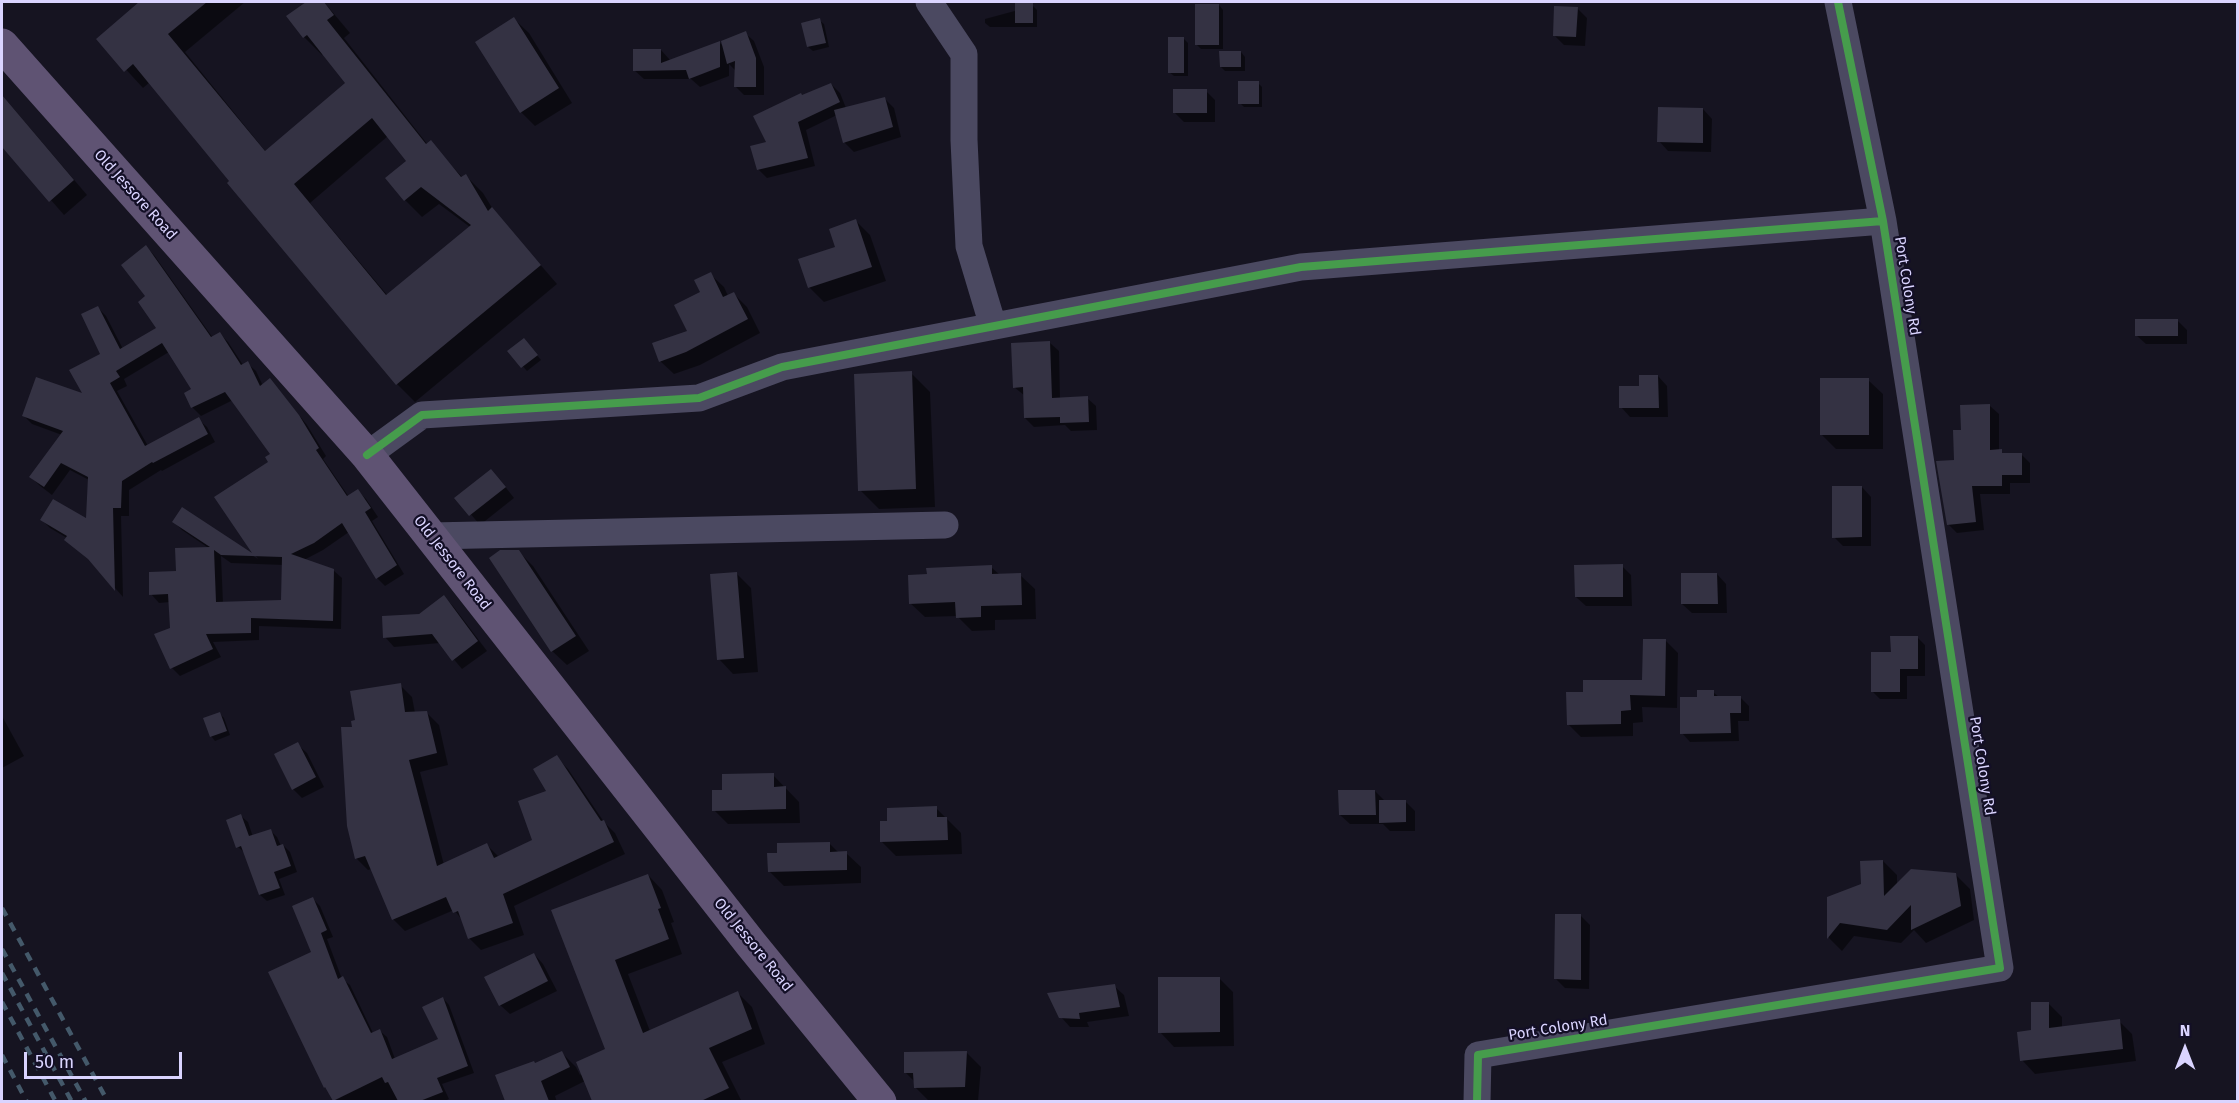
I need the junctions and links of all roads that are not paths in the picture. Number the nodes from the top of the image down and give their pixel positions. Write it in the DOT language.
graph roads {
  1 [pos="929,2"];
  2 [pos="1838,2"];
  3 [pos="2,45"];
  4 [pos="1883,221"];
  5 [pos="993,326"];
  6 [pos="367,455"];
  7 [pos="945,525"];
  8 [pos="431,536"];
  9 [pos="880,1101"];
  10 [pos="1477,1101"];
  1 -- 5 [label="street"];
  2 -- 4 [label="street, Port Colony Rd"];
  3 -- 6 [label="main road, Old Jessore Road"];
  4 -- 5 [label="street"];
  4 -- 10 [label="street, Port Colony Rd"];
  5 -- 6 [label="street"];
  6 -- 8 [label="main road, Old Jessore Road"];
  7 -- 8 [label="street"];
  8 -- 9 [label="main road, Old Jessore Road"];
}
